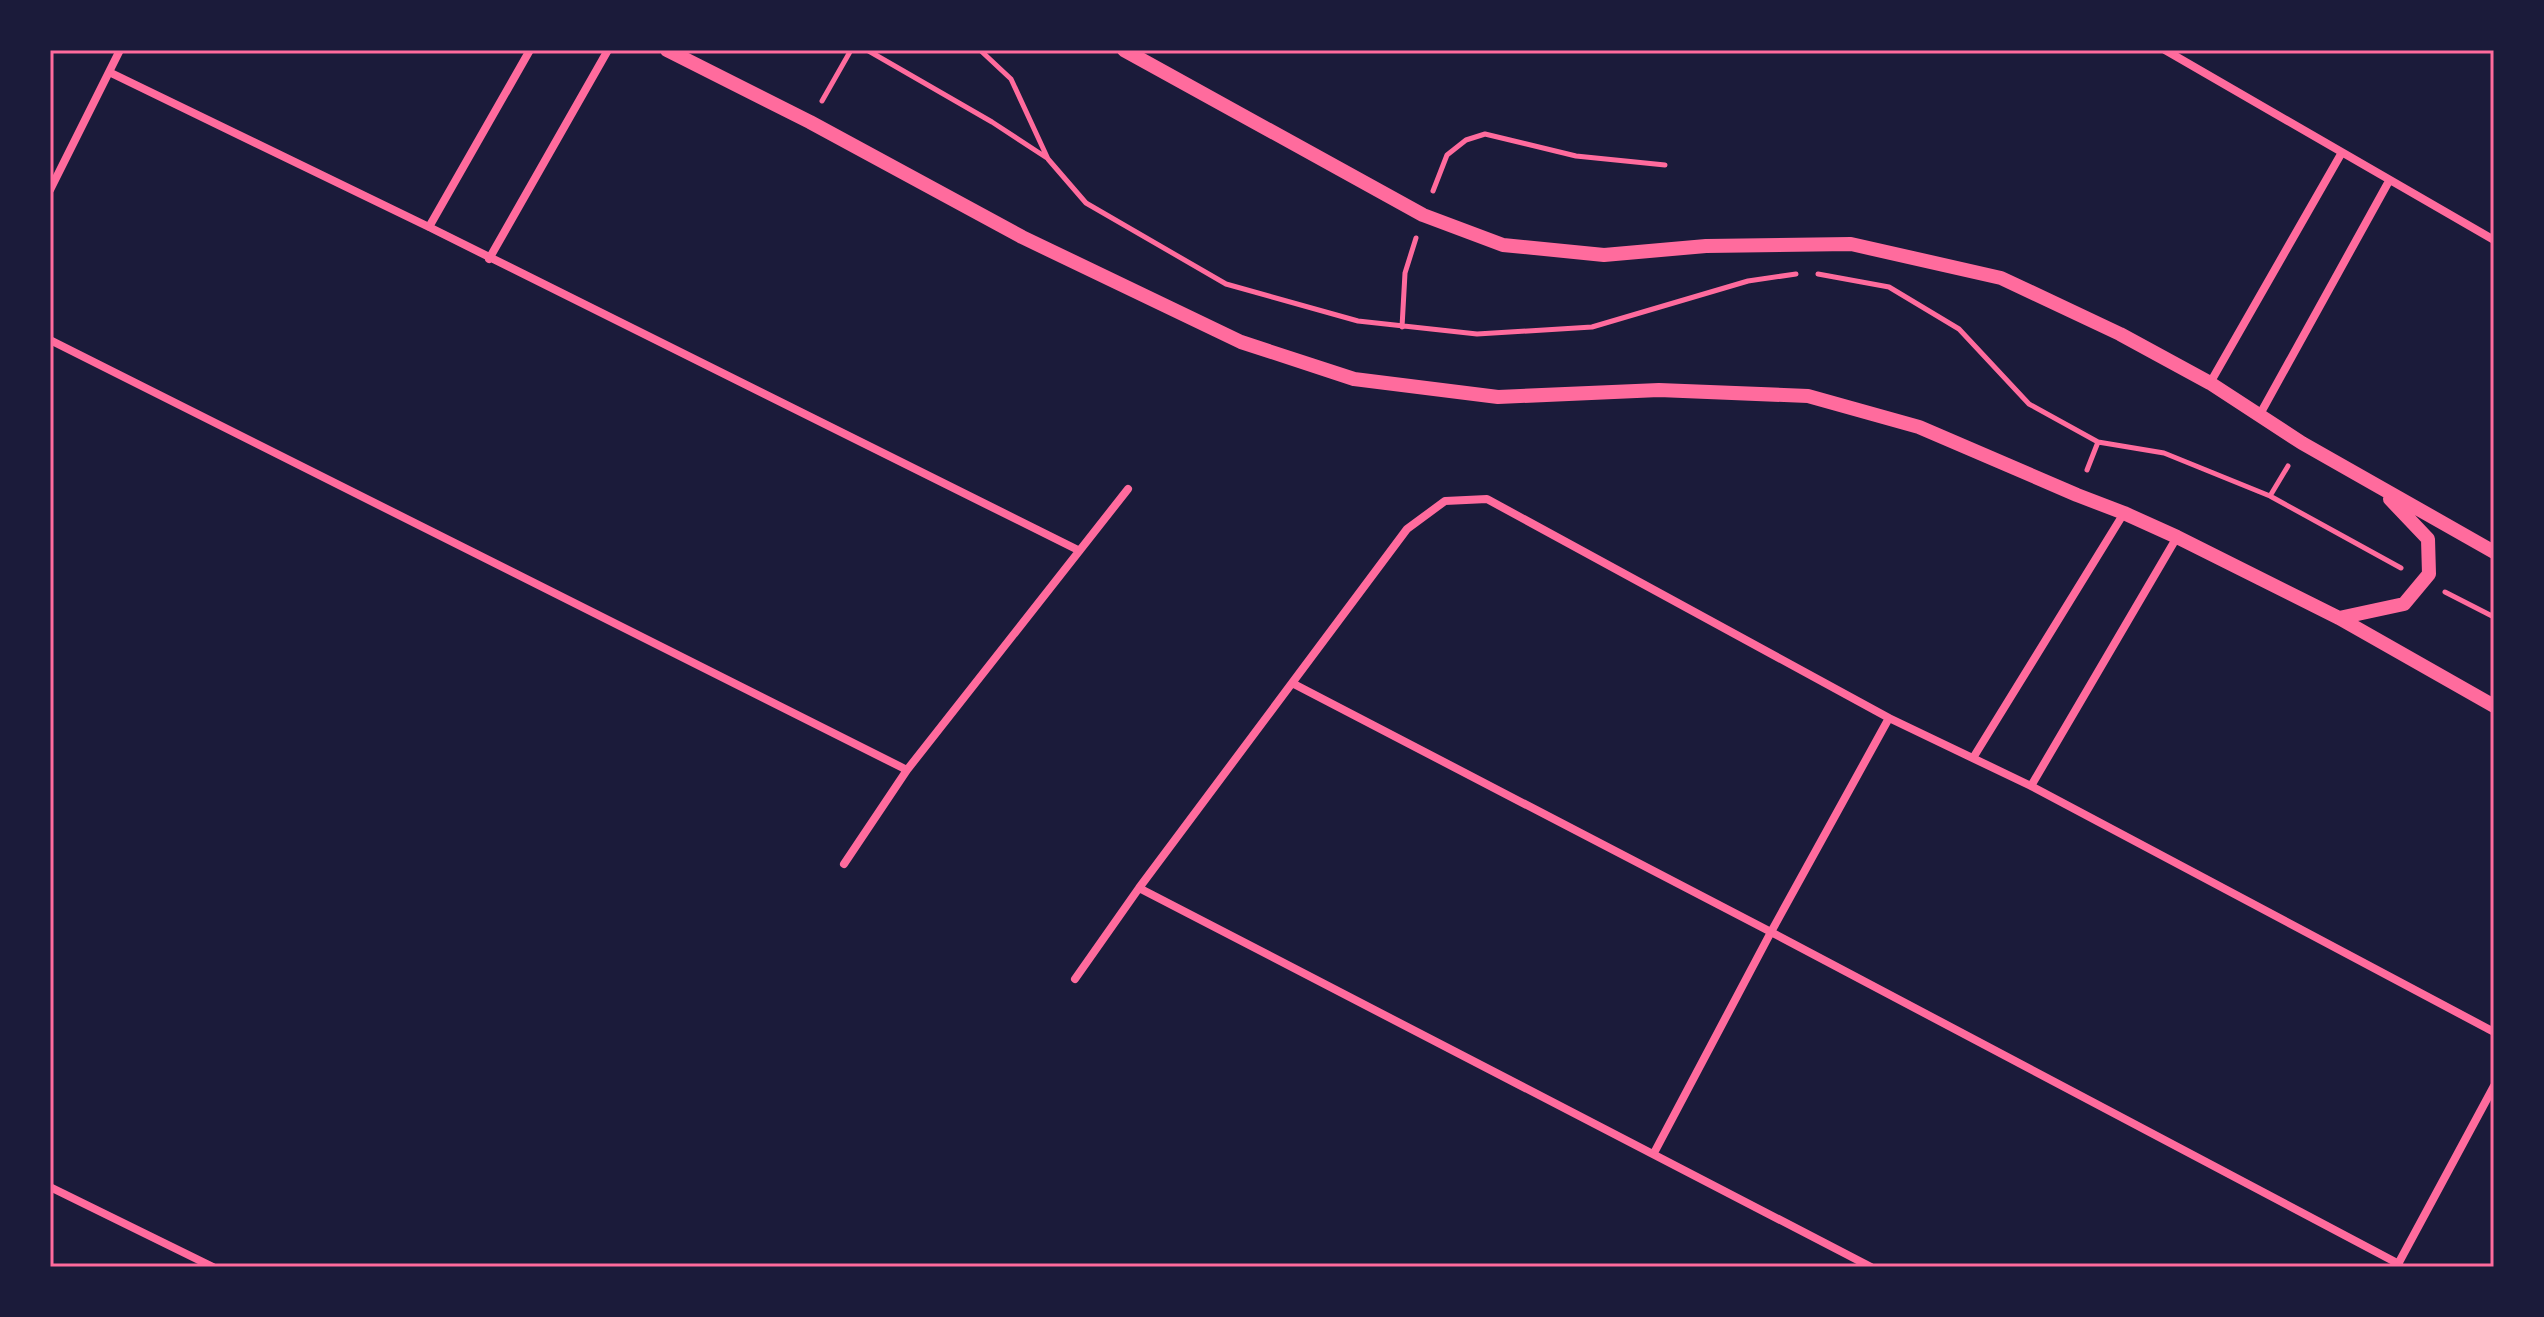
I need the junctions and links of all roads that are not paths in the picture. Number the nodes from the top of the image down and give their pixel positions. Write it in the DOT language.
graph roads {
  1 [pos="120,50"];
  2 [pos="530,50"];
  3 [pos="608,50"];
  4 [pos="667,50"];
  5 [pos="1124,50"];
  6 [pos="2165,50"];
  7 [pos="109,72"];
  8 [pos="2341,154"];
  9 [pos="2389,181"];
  10 [pos="50,190"];
  11 [pos="429,227"];
  12 [pos="2494,240"];
  13 [pos="489,259"];
  14 [pos="50,340"];
  15 [pos="2210,383"];
  16 [pos="2259,416"];
  17 [pos="2379,488"];
  18 [pos="1128,489"];
  19 [pos="2124,513"];
  20 [pos="2177,537"];
  21 [pos="1078,550"];
  22 [pos="2494,552"];
  23 [pos="2339,618"];
  24 [pos="1292,683"];
  25 [pos="2494,706"];
  26 [pos="1889,718"];
  27 [pos="1973,758"];
  28 [pos="907,770"];
  29 [pos="2031,786"];
  30 [pos="844,864"];
  31 [pos="1139,888"];
  32 [pos="1771,932"];
  33 [pos="1075,979"];
  34 [pos="2494,1032"];
  35 [pos="2494,1086"];
  36 [pos="1654,1153"];
  37 [pos="50,1187"];
  38 [pos="2398,1265"];
  39 [pos="213,1267"];
  40 [pos="1871,1267"];
  1 -- 7 [label="street"];
  2 -- 11 [label="street"];
  3 -- 13 [label="street"];
  4 -- 19 [label="street"];
  5 -- 15 [label="street"];
  6 -- 8 [label="street"];
  7 -- 10 [label="street"];
  7 -- 11 [label="street"];
  8 -- 9 [label="street"];
  8 -- 15 [label="street"];
  9 -- 12 [label="street"];
  9 -- 16 [label="street"];
  11 -- 13 [label="street"];
  13 -- 21 [label="street"];
  14 -- 28 [label="street"];
  15 -- 16 [label="street"];
  16 -- 17 [label="street"];
  17 -- 22 [label="street"];
  17 -- 23 [label="street"];
  18 -- 21 [label="street"];
  19 -- 20 [label="street"];
  19 -- 27 [label="street"];
  20 -- 23 [label="street"];
  20 -- 29 [label="street"];
  21 -- 28 [label="street"];
  23 -- 25 [label="street"];
  24 -- 26 [label="street"];
  24 -- 31 [label="street"];
  24 -- 32 [label="street"];
  26 -- 27 [label="street"];
  26 -- 32 [label="street"];
  27 -- 29 [label="street"];
  28 -- 30 [label="street"];
  29 -- 34 [label="street"];
  31 -- 33 [label="street"];
  31 -- 36 [label="street"];
  32 -- 36 [label="street"];
  32 -- 38 [label="street"];
  35 -- 38 [label="street"];
  36 -- 40 [label="street"];
  37 -- 39 [label="street"];
}
